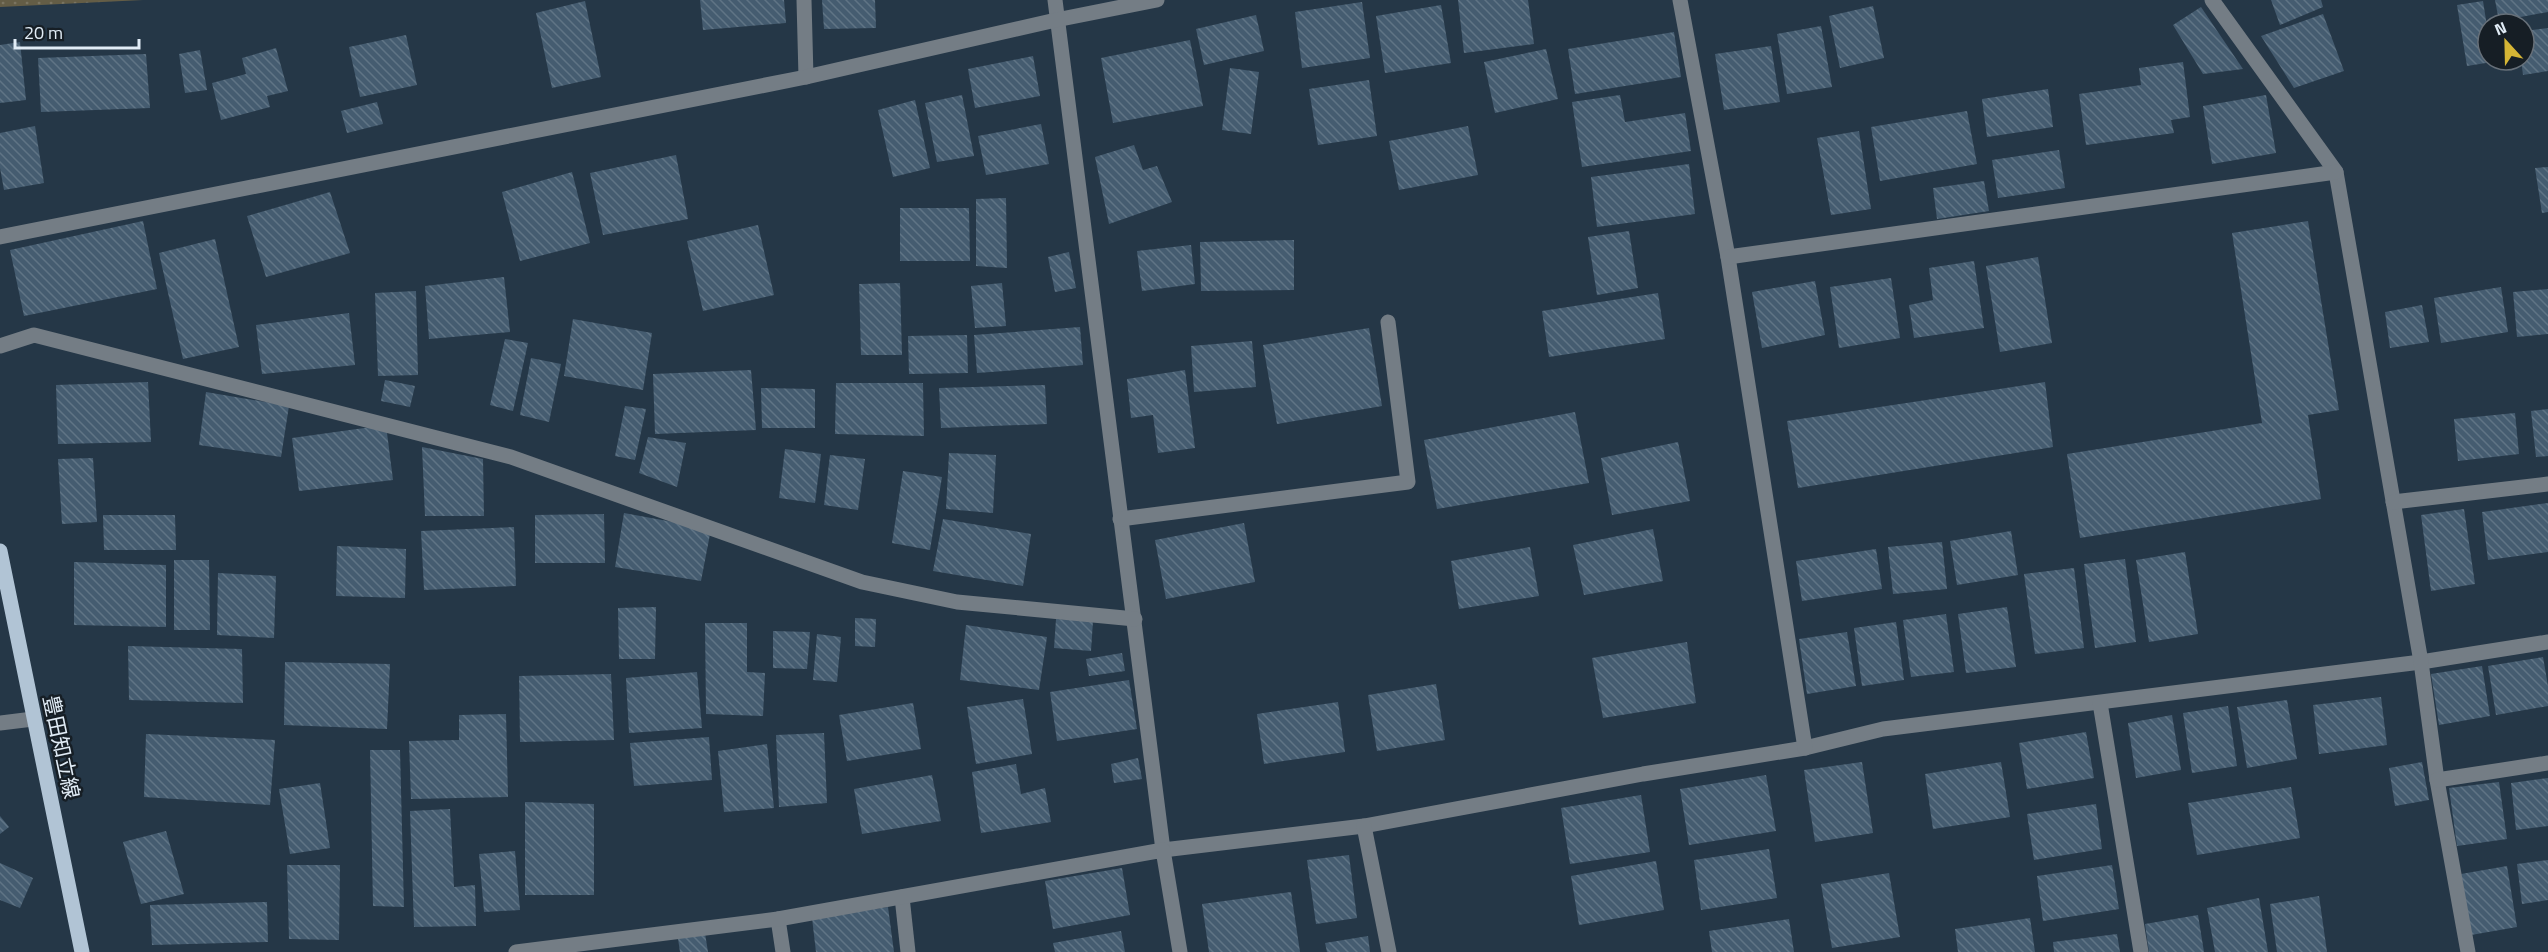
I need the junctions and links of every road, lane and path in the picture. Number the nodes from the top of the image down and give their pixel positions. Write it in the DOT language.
graph roads {
  1 [pos="804,0"];
  2 [pos="1055,0"];
  3 [pos="1157,0"];
  4 [pos="1680,0"];
  5 [pos="2212,0"];
  6 [pos="1056,20"];
  7 [pos="806,77"];
  8 [pos="2336,172"];
  9 [pos="0,237"];
  10 [pos="1728,257"];
  11 [pos="1388,322"];
  12 [pos="0,346"];
  13 [pos="2548,484"];
  14 [pos="2393,502"];
  15 [pos="1120,519"];
  16 [pos="0,551"];
  17 [pos="1135,619"];
  18 [pos="2548,642"];
  19 [pos="2421,662"];
  20 [pos="2100,703"];
  21 [pos="33,719"];
  22 [pos="0,723"];
  23 [pos="1805,748"];
  24 [pos="2548,763"];
  25 [pos="2437,780"];
  26 [pos="1364,826"];
  27 [pos="1163,850"];
  28 [pos="902,897"];
  29 [pos="777,919"];
  30 [pos="82,952"];
  31 [pos="516,952"];
  32 [pos="783,952"];
  33 [pos="908,952"];
  34 [pos="1180,952"];
  35 [pos="1389,952"];
  36 [pos="2140,952"];
  37 [pos="2468,952"];
  1 -- 7 [label="street"];
  2 -- 6 [label="street"];
  3 -- 6 [label="street"];
  4 -- 10 [label="street"];
  5 -- 8 [label="street"];
  6 -- 7 [label="street"];
  6 -- 15 [label="street"];
  7 -- 9 [label="street"];
  8 -- 10 [label="street"];
  8 -- 14 [label="street"];
  10 -- 23 [label="street"];
  11 -- 15 [label="street"];
  12 -- 17 [label="street"];
  13 -- 14 [label="street"];
  14 -- 19 [label="street"];
  15 -- 17 [label="street"];
  16 -- 21 [label="main road, 豊田知立線"];
  17 -- 27 [label="street"];
  18 -- 19 [label="street"];
  19 -- 20 [label="street"];
  19 -- 25 [label="street"];
  20 -- 23 [label="street"];
  20 -- 36 [label="street"];
  21 -- 22 [label="street"];
  21 -- 30 [label="main road, 豊田知立線"];
  23 -- 26 [label="street"];
  24 -- 25 [label="street"];
  25 -- 37 [label="street"];
  26 -- 27 [label="street"];
  26 -- 35 [label="street"];
  27 -- 28 [label="street"];
  27 -- 34 [label="street"];
  28 -- 29 [label="street"];
  28 -- 33 [label="street"];
  29 -- 31 [label="street"];
  29 -- 32 [label="street"];
}
